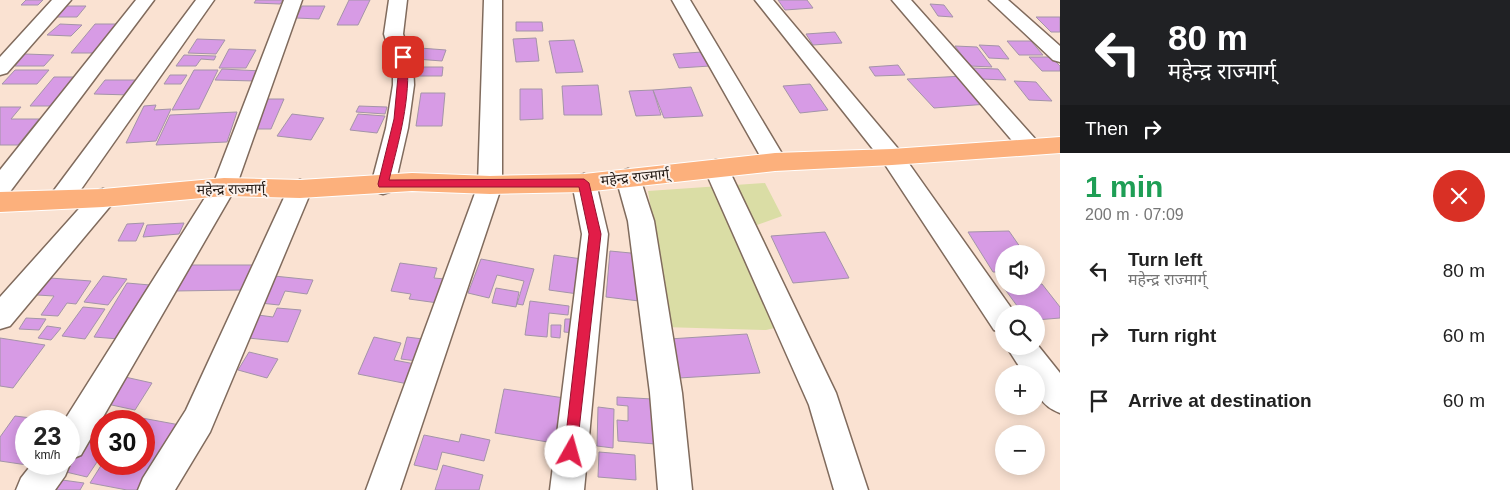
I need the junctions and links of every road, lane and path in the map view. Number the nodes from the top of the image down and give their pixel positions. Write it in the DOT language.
graph roads {
  1 [pos="62,0"];
  2 [pos="145,0"];
  3 [pos="205,0"];
  4 [pos="293,0"];
  5 [pos="398,0"];
  6 [pos="493,0"];
  7 [pos="681,0"];
  8 [pos="764,0"];
  9 [pos="901,0"];
  10 [pos="998,0"];
  11 [pos="1060,56"];
  12 [pos="0,69"];
  13 [pos="1060,145"];
  14 [pos="1029,146"];
  15 [pos="892,157"];
  16 [pos="775,162"];
  17 [pos="716,168"];
  18 [pos="628,178"];
  19 [pos="584,183"];
  20 [pos="383,184"];
  21 [pos="490,185"];
  22 [pos="0,187"];
  23 [pos="224,187"];
  24 [pos="300,189"];
  25 [pos="103,198"];
  26 [pos="61,200"];
  27 [pos="0,202"];
  28 [pos="995,308"];
  29 [pos="0,317"];
  30 [pos="1028,355"];
  31 [pos="1060,398"];
  32 [pos="80,425"];
  33 [pos="45,475"];
  34 [pos="33,490"];
  35 [pos="155,490"];
  36 [pos="383,490"];
  37 [pos="567,490"];
  38 [pos="675,490"];
  39 [pos="851,490"];
  1 -- 12 [label="street"];
  2 -- 22 [label="street"];
  3 -- 26 [label="street"];
  4 -- 23 [label="street"];
  5 -- 20 [label="street"];
  6 -- 21 [label="street"];
  7 -- 16 [label="street"];
  8 -- 15 [label="street"];
  9 -- 14 [label="street"];
  10 -- 11 [label="street"];
  13 -- 14 [label="highway, महेन्द्र राज्मार्ग्"];
  14 -- 15 [label="highway, महेन्द्र राज्मार्ग्"];
  15 -- 16 [label="highway, महेन्द्र राज्मार्ग्"];
  15 -- 28 [label="street"];
  16 -- 17 [label="highway, महेन्द्र राज्मार्ग्"];
  17 -- 18 [label="highway, महेन्द्र राज्मार्ग्"];
  17 -- 39 [label="street"];
  18 -- 19 [label="highway, महेन्द्र राज्मार्ग्"];
  18 -- 38 [label="street"];
  19 -- 21 [label="highway, महेन्द्र राज्मार्ग्"];
  19 -- 37 [label="street"];
  20 -- 21 [label="highway, महेन्द्र राज्मार्ग्"];
  20 -- 24 [label="highway, महेन्द्र राज्मार्ग्"];
  21 -- 36 [label="street"];
  23 -- 24 [label="highway, महेन्द्र राज्मार्ग्"];
  23 -- 25 [label="highway, महेन्द्र राज्मार्ग्"];
  23 -- 32 [label="street"];
  24 -- 35 [label="street"];
  25 -- 26 [label="highway, महेन्द्र राज्मार्ग्"];
  25 -- 29 [label="street"];
  26 -- 27 [label="highway, महेन्द्र राज्मार्ग्"];
  30 -- 31 [label="street"];
  33 -- 34 [label="street"];
}
